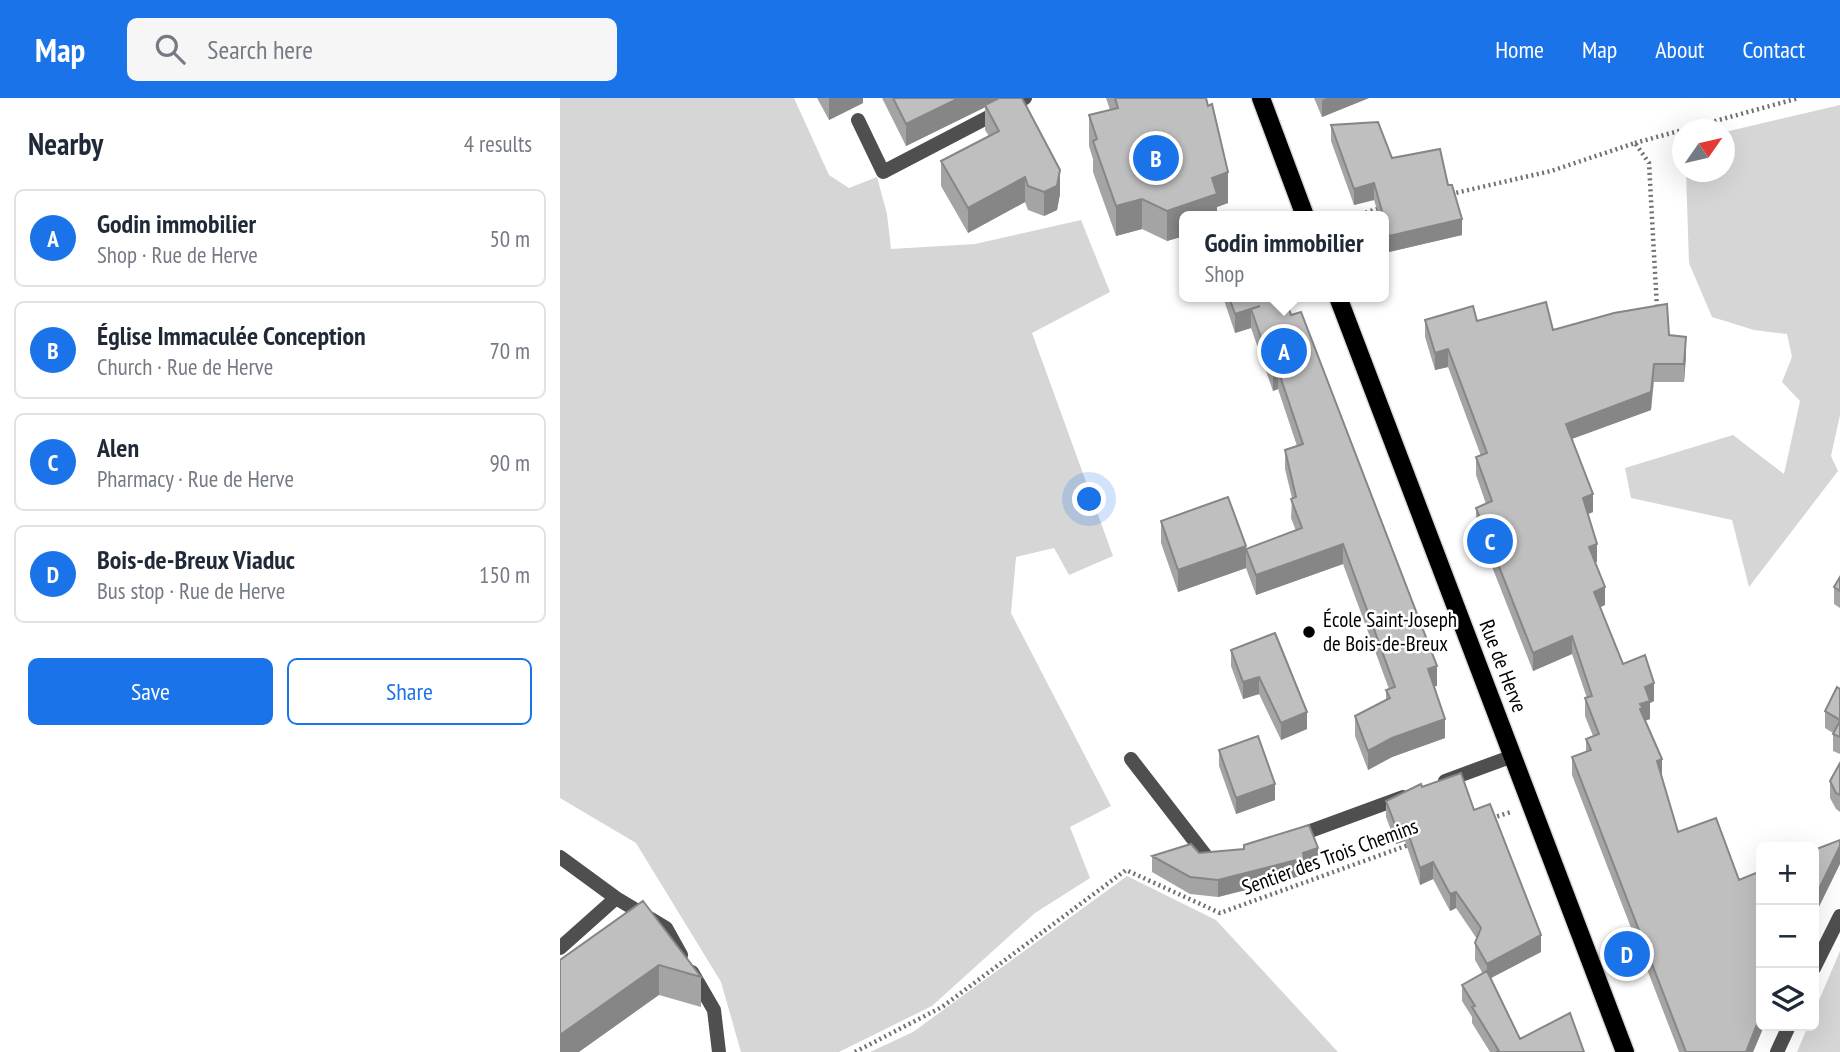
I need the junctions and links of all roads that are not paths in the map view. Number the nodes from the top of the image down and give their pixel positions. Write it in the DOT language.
graph roads {
  1 [pos="1025,98"];
  2 [pos="1261,98"];
  3 [pos="858,120"];
  4 [pos="1303,211"];
  5 [pos="1340,302"];
  6 [pos="1513,756"];
  7 [pos="1131,759"];
  8 [pos="1282,840"];
  9 [pos="1234,854"];
  10 [pos="560,857"];
  11 [pos="616,898"];
  12 [pos="1840,916"];
  13 [pos="560,947"];
  14 [pos="1819,958"];
  15 [pos="1787,1031"];
  16 [pos="719,1052"];
  17 [pos="1625,1052"];
  18 [pos="1777,1052"];
  1 -- 3 [label="street"];
  2 -- 4 [label="main road"];
  5 -- 6 [label="main road, Rue de Herve"];
  6 -- 8 [label="street"];
  6 -- 17 [label="main road, Rue de Herve"];
  7 -- 9 [label="street"];
  10 -- 11 [label="street"];
  11 -- 13 [label="street"];
  11 -- 16 [label="street"];
  12 -- 14 [label="street"];
  15 -- 18 [label="street"];
}
